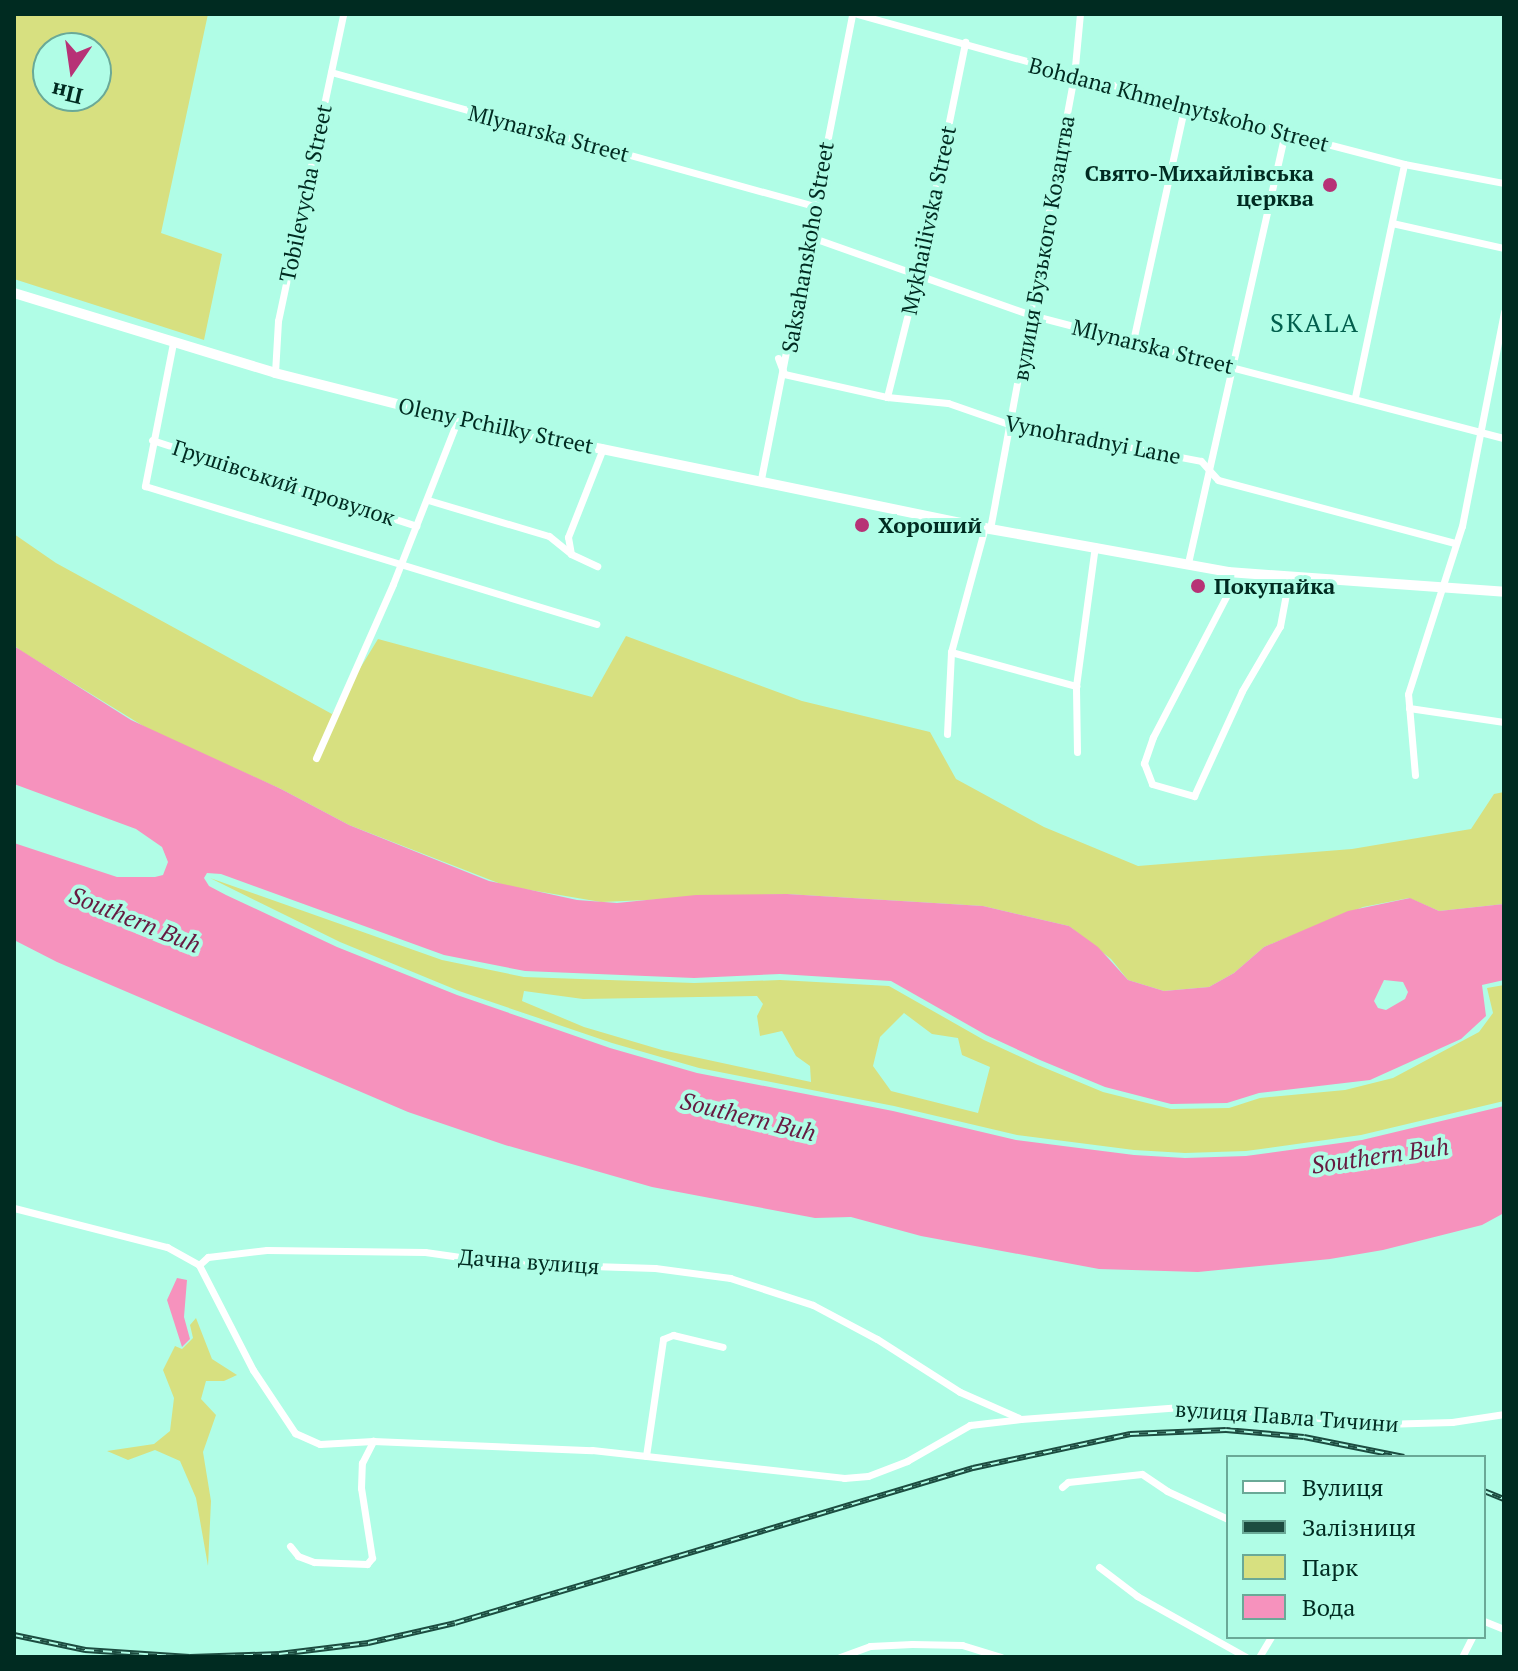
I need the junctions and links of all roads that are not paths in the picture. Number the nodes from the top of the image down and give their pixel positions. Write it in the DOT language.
graph roads {
  1 [pos="343,14"];
  2 [pos="855,14"];
  3 [pos="1080,14"];
  4 [pos="965,42"];
  5 [pos="331,72"];
  6 [pos="1074,77"];
  7 [pos="1185,105"];
  8 [pos="1285,133"];
  9 [pos="1404,164"];
  10 [pos="1504,183"];
  11 [pos="814,206"];
  12 [pos="1392,223"];
  13 [pos="808,236"];
  14 [pos="1504,248"];
  15 [pos="918,274"];
  16 [pos="14,293"];
  17 [pos="1504,312"];
  18 [pos="1031,315"];
  19 [pos="1133,341"];
  20 [pos="173,343"];
  21 [pos="778,358"];
  22 [pos="1233,366"];
  23 [pos="275,373"];
  24 [pos="784,374"];
  25 [pos="887,397"];
  26 [pos="1355,397"];
  27 [pos="458,419"];
  28 [pos="1011,425"];
  29 [pos="1482,430"];
  30 [pos="1504,438"];
  31 [pos="152,440"];
  32 [pos="603,448"];
  33 [pos="1210,471"];
  34 [pos="761,479"];
  35 [pos="428,500"];
  36 [pos="416,526"];
  37 [pos="988,528"];
  38 [pos="1455,543"];
  39 [pos="1095,546"];
  40 [pos="571,554"];
  41 [pos="1188,563"];
  42 [pos="400,566"];
  43 [pos="597,566"];
  44 [pos="1228,572"];
  45 [pos="1289,578"];
  46 [pos="1442,586"];
  47 [pos="1504,592"];
  48 [pos="596,624"];
  49 [pos="951,652"];
  50 [pos="1076,686"];
  51 [pos="1409,708"];
  52 [pos="1504,722"];
  53 [pos="947,734"];
  54 [pos="1077,752"];
  55 [pos="316,758"];
  56 [pos="1415,775"];
  57 [pos="14,1208"];
  58 [pos="199,1265"];
  59 [pos="723,1347"];
  60 [pos="1504,1414"];
  61 [pos="1021,1419"];
  62 [pos="373,1441"];
  63 [pos="646,1456"];
  64 [pos="1062,1487"];
  65 [pos="1226,1518"];
  66 [pos="290,1546"];
  67 [pos="1099,1567"];
  68 [pos="1270,1639"];
  69 [pos="1471,1639"];
  70 [pos="870,1646"];
  71 [pos="840,1657"];
  72 [pos="868,1657"];
  73 [pos="1001,1657"];
  74 [pos="1246,1657"];
  75 [pos="1259,1657"];
  76 [pos="1462,1657"];
  1 -- 5 [label="street, Tobilevycha Street"];
  2 -- 4 [label="street, Bohdana Khmelnytskoho Street"];
  2 -- 11 [label="street, Saksahanskoho Street"];
  3 -- 6 [label="street, вулиця Бузького Козацтва"];
  4 -- 6 [label="street, Bohdana Khmelnytskoho Street"];
  4 -- 15 [label="street, Mykhailivska Street"];
  5 -- 11 [label="street, Mlynarska Street"];
  5 -- 23 [label="street, Tobilevycha Street"];
  6 -- 7 [label="street, Bohdana Khmelnytskoho Street"];
  6 -- 18 [label="street, вулиця Бузького Козацтва"];
  7 -- 8 [label="street, Bohdana Khmelnytskoho Street"];
  7 -- 19 [label="street"];
  8 -- 9 [label="street, Bohdana Khmelnytskoho Street"];
  8 -- 22 [label="street"];
  9 -- 10 [label="street, Bohdana Khmelnytskoho Street"];
  9 -- 12 [label="street"];
  11 -- 13 [label="street, Saksahanskoho Street"];
  12 -- 14 [label="street"];
  12 -- 26 [label="street"];
  13 -- 15 [label="street, Mlynarska Street"];
  13 -- 24 [label="street, Saksahanskoho Street"];
  15 -- 18 [label="street, Mlynarska Street"];
  15 -- 25 [label="street, Mykhailivska Street"];
  16 -- 20 [label="street, Oleny Pchilky Street"];
  17 -- 29 [label="street"];
  18 -- 19 [label="street, Mlynarska Street"];
  18 -- 28 [label="street, вулиця Бузького Козацтва"];
  19 -- 22 [label="street, Mlynarska Street"];
  20 -- 23 [label="street, Oleny Pchilky Street"];
  20 -- 31 [label="street"];
  21 -- 24 [label="street"];
  22 -- 26 [label="street, Mlynarska Street"];
  22 -- 33 [label="street"];
  23 -- 27 [label="street, Oleny Pchilky Street"];
  24 -- 25 [label="street, Vynohradnyi Lane"];
  24 -- 34 [label="street, Saksahanskoho Street"];
  25 -- 28 [label="street, Vynohradnyi Lane"];
  26 -- 29 [label="street, Mlynarska Street"];
  27 -- 32 [label="street, Oleny Pchilky Street"];
  27 -- 35 [label="street"];
  28 -- 33 [label="street, Vynohradnyi Lane"];
  28 -- 37 [label="street, вулиця Бузького Козацтва"];
  29 -- 30 [label="street, Mlynarska Street"];
  29 -- 38 [label="street"];
  31 -- 36 [label="street, Грушівський провулок"];
  31 -- 42 [label="street"];
  32 -- 34 [label="street, Oleny Pchilky Street"];
  32 -- 40 [label="street"];
  33 -- 38 [label="street, Vynohradnyi Lane"];
  33 -- 41 [label="street"];
  34 -- 37 [label="street, Oleny Pchilky Street"];
  35 -- 36 [label="street"];
  35 -- 40 [label="street, Грушівський провулок"];
  36 -- 42 [label="street"];
  37 -- 39 [label="street, Oleny Pchilky Street"];
  37 -- 49 [label="street"];
  38 -- 46 [label="street"];
  39 -- 41 [label="street, Oleny Pchilky Street"];
  39 -- 50 [label="street"];
  40 -- 43 [label="street, Грушівський провулок"];
  41 -- 44 [label="street, Oleny Pchilky Street"];
  42 -- 48 [label="street"];
  42 -- 55 [label="street"];
  44 -- 45 [label="street, Oleny Pchilky Street"];
  44 -- 45 [label="street"];
  45 -- 46 [label="street, Oleny Pchilky Street"];
  46 -- 47 [label="street, Oleny Pchilky Street"];
  46 -- 51 [label="street"];
  49 -- 50 [label="street"];
  49 -- 53 [label="street"];
  50 -- 54 [label="street"];
  51 -- 52 [label="street"];
  51 -- 56 [label="street"];
  57 -- 58 [label="street"];
  58 -- 61 [label="street, Дачна вулиця"];
  58 -- 62 [label="street, вулиця Павла Тичини"];
  59 -- 63 [label="street"];
  60 -- 61 [label="street, вулиця Павла Тичини"];
  61 -- 63 [label="street, вулиця Павла Тичини"];
  62 -- 63 [label="street, вулиця Павла Тичини"];
  62 -- 66 [label="street"];
  64 -- 65 [label="street"];
  67 -- 74 [label="street"];
  68 -- 75 [label="street"];
  69 -- 76 [label="street"];
  70 -- 71 [label="street"];
  70 -- 72 [label="street"];
  70 -- 73 [label="street"];
}
